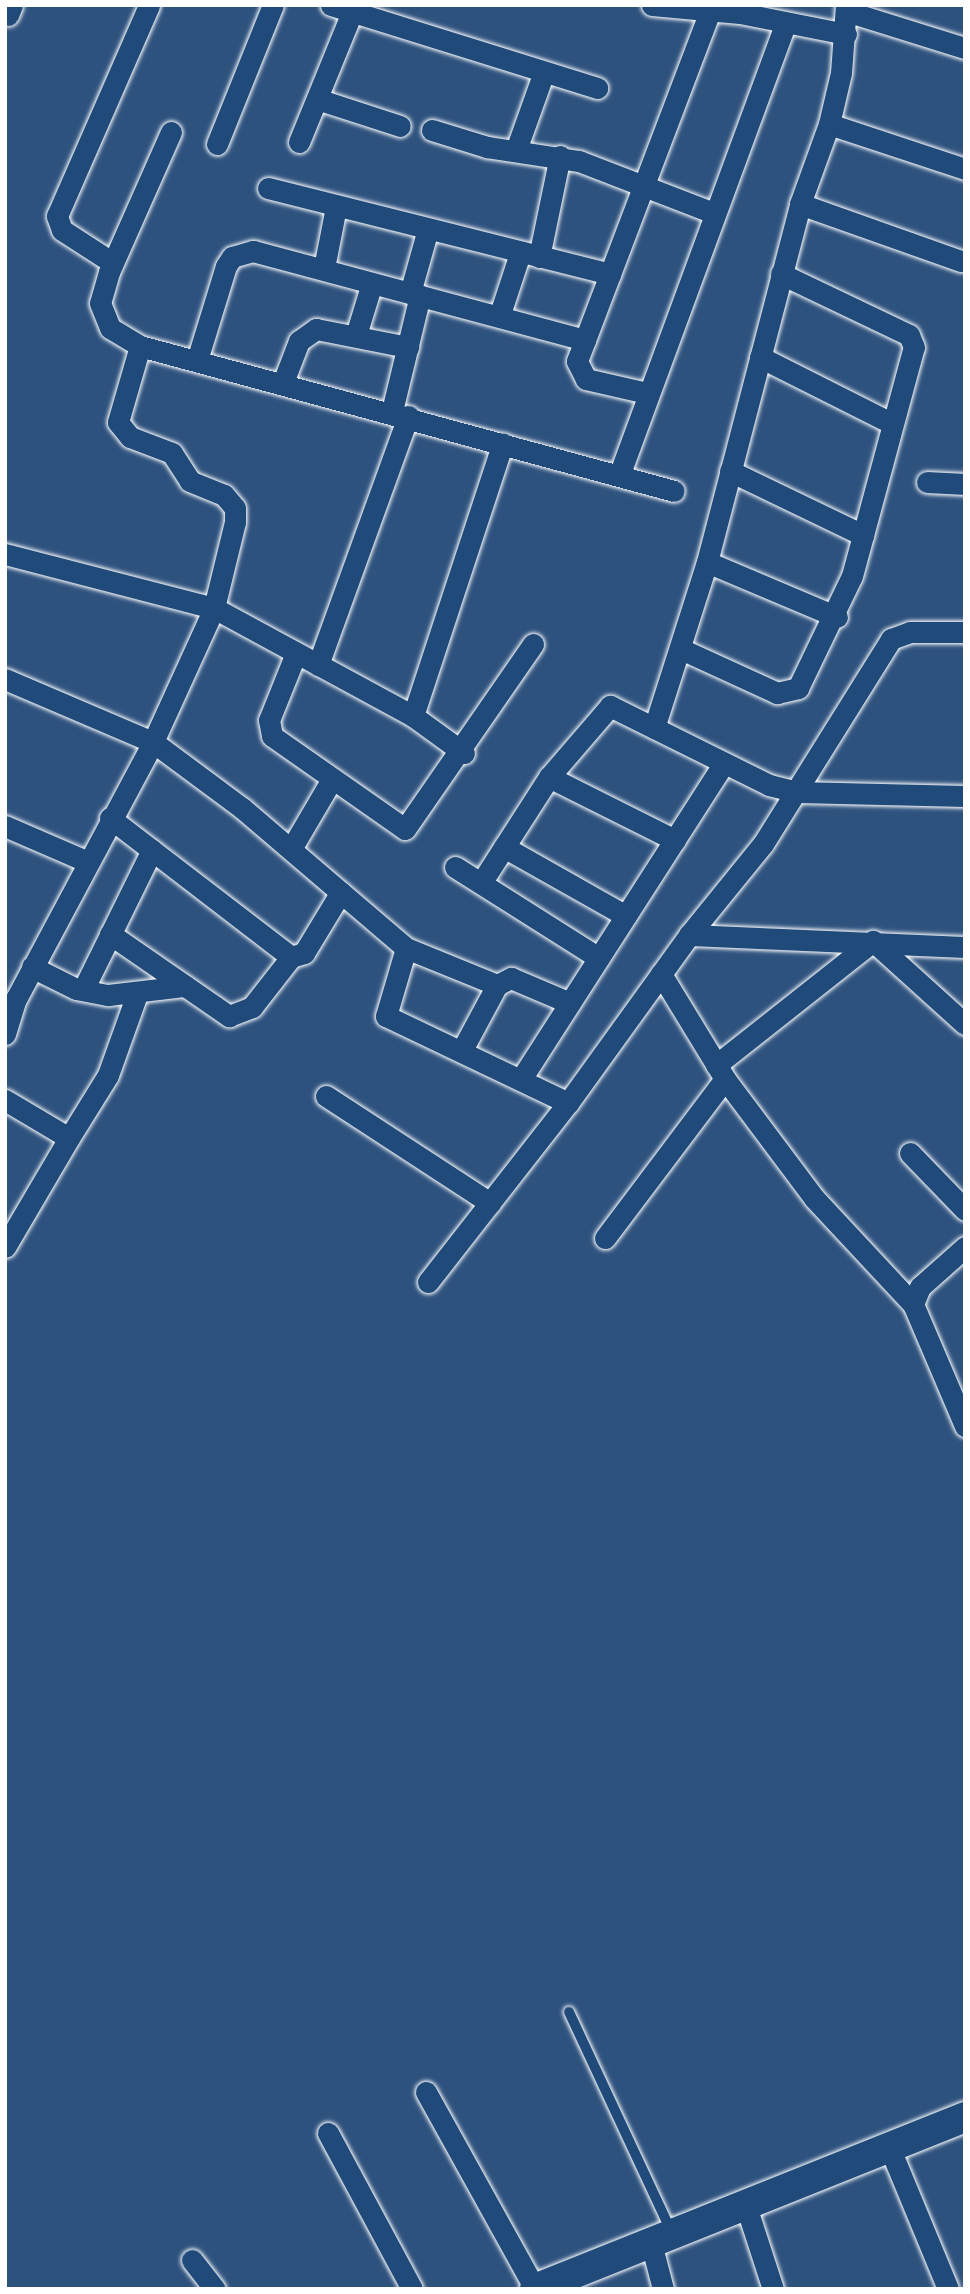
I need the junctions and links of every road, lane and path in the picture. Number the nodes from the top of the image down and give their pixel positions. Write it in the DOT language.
graph roads {
  1 [pos="149,5"];
  2 [pos="273,5"];
  3 [pos="331,5"];
  4 [pos="652,5"];
  5 [pos="846,8"];
  6 [pos="353,9"];
  7 [pos="710,10"];
  8 [pos="786,23"];
  9 [pos="846,34"];
  10 [pos="965,48"];
  11 [pos="544,72"];
  12 [pos="597,88"];
  13 [pos="317,99"];
  14 [pos="829,124"];
  15 [pos="400,126"];
  16 [pos="432,130"];
  17 [pos="171,132"];
  18 [pos="299,142"];
  19 [pos="217,144"];
  20 [pos="516,150"];
  21 [pos="560,156"];
  22 [pos="965,169"];
  23 [pos="645,184"];
  24 [pos="268,188"];
  25 [pos="800,204"];
  26 [pos="336,207"];
  27 [pos="715,213"];
  28 [pos="428,229"];
  29 [pos="529,255"];
  30 [pos="961,261"];
  31 [pos="113,263"];
  32 [pos="324,268"];
  33 [pos="610,274"];
  34 [pos="781,274"];
  35 [pos="372,283"];
  36 [pos="415,294"];
  37 [pos="500,314"];
  38 [pos="356,335"];
  39 [pos="585,340"];
  40 [pos="141,346"];
  41 [pos="408,347"];
  42 [pos="198,357"];
  43 [pos="760,357"];
  44 [pos="284,380"];
  45 [pos="647,393"];
  46 [pos="400,413"];
  47 [pos="891,423"];
  48 [pos="503,443"];
  49 [pos="730,471"];
  50 [pos="620,473"];
  51 [pos="927,482"];
  52 [pos="965,484"];
  53 [pos="674,491"];
  54 [pos="863,535"];
  55 [pos="5,554"];
  56 [pos="707,562"];
  57 [pos="214,608"];
  58 [pos="837,617"];
  59 [pos="965,632"];
  60 [pos="533,644"];
  61 [pos="681,649"];
  62 [pos="296,653"];
  63 [pos="318,665"];
  64 [pos="5,679"];
  65 [pos="414,716"];
  66 [pos="654,728"];
  67 [pos="152,742"];
  68 [pos="464,753"];
  69 [pos="724,763"];
  70 [pos="549,777"];
  71 [pos="332,779"];
  72 [pos="797,792"];
  73 [pos="965,796"];
  74 [pos="110,818"];
  75 [pos="5,826"];
  76 [pos="675,840"];
  77 [pos="504,847"];
  78 [pos="291,849"];
  79 [pos="152,850"];
  80 [pos="86,861"];
  81 [pos="455,867"];
  82 [pos="481,883"];
  83 [pos="341,892"];
  84 [pos="626,916"];
  85 [pos="110,933"];
  86 [pos="689,935"];
  87 [pos="873,941"];
  88 [pos="407,947"];
  89 [pos="965,947"];
  90 [pos="291,957"];
  91 [pos="599,958"];
  92 [pos="32,967"];
  93 [pos="661,974"];
  94 [pos="497,985"];
  95 [pos="185,986"];
  96 [pos="83,990"];
  97 [pos="137,994"];
  98 [pos="11,997"];
  99 [pos="570,1003"];
  100 [pos="965,1024"];
  101 [pos="5,1034"];
  102 [pos="463,1050"];
  103 [pos="721,1072"];
  104 [pos="523,1076"];
  105 [pos="326,1096"];
  106 [pos="5,1100"];
  107 [pos="568,1103"];
  108 [pos="69,1138"];
  109 [pos="910,1153"];
  110 [pos="490,1203"];
  111 [pos="965,1210"];
  112 [pos="605,1238"];
  113 [pos="6,1242"];
  114 [pos="965,1247"];
  115 [pos="428,1282"];
  116 [pos="914,1304"];
  117 [pos="963,1414"];
  118 [pos="569,2012"];
  119 [pos="426,2092"];
  120 [pos="965,2116"];
  121 [pos="328,2133"];
  122 [pos="888,2144"];
  123 [pos="745,2203"];
  124 [pos="661,2238"];
  125 [pos="192,2260"];
  126 [pos="215,2289"];
  127 [pos="412,2289"];
  128 [pos="535,2289"];
  129 [pos="663,2289"];
  130 [pos="773,2289"];
  131 [pos="948,2289"];
  1 -- 31 [label="street"];
  2 -- 19 [label="street"];
  3 -- 6 [label="street"];
  4 -- 7 [label="street"];
  5 -- 9 [label="street"];
  5 -- 10 [label="street"];
  6 -- 11 [label="street"];
  6 -- 13 [label="street"];
  7 -- 8 [label="street"];
  7 -- 23 [label="street"];
  8 -- 9 [label="street"];
  8 -- 27 [label="street"];
  9 -- 14 [label="street"];
  11 -- 12 [label="street"];
  11 -- 20 [label="street"];
  13 -- 15 [label="street"];
  13 -- 18 [label="street"];
  14 -- 22 [label="street"];
  14 -- 25 [label="street"];
  16 -- 20 [label="street"];
  17 -- 31 [label="street"];
  20 -- 21 [label="street"];
  21 -- 23 [label="street"];
  21 -- 29 [label="street"];
  23 -- 27 [label="street"];
  23 -- 33 [label="street"];
  24 -- 26 [label="street"];
  25 -- 30 [label="street"];
  25 -- 34 [label="street"];
  26 -- 28 [label="street"];
  26 -- 32 [label="street"];
  27 -- 45 [label="street"];
  28 -- 29 [label="street"];
  28 -- 36 [label="street"];
  29 -- 33 [label="street"];
  29 -- 37 [label="street"];
  31 -- 40 [label="street"];
  32 -- 35 [label="street"];
  32 -- 42 [label="street"];
  33 -- 39 [label="street"];
  34 -- 43 [label="street"];
  34 -- 47 [label="street"];
  35 -- 36 [label="street"];
  35 -- 38 [label="street"];
  36 -- 37 [label="street"];
  36 -- 41 [label="street"];
  37 -- 39 [label="street"];
  38 -- 41 [label="street"];
  38 -- 44 [label="street"];
  39 -- 45 [label="street"];
  40 -- 42 [label="street"];
  40 -- 57 [label="street"];
  41 -- 46 [label="street"];
  42 -- 44 [label="street"];
  43 -- 47 [label="street"];
  43 -- 49 [label="street"];
  44 -- 46 [label="street"];
  45 -- 50 [label="street"];
  46 -- 48 [label="street"];
  46 -- 63 [label="street"];
  47 -- 54 [label="street"];
  48 -- 50 [label="street"];
  48 -- 65 [label="street"];
  49 -- 54 [label="street"];
  49 -- 56 [label="street"];
  50 -- 53 [label="street"];
  51 -- 52 [label="street"];
  54 -- 58 [label="street"];
  55 -- 57 [label="street"];
  56 -- 58 [label="street"];
  56 -- 61 [label="street"];
  57 -- 62 [label="street"];
  57 -- 67 [label="street"];
  58 -- 61 [label="street"];
  59 -- 72 [label="street"];
  60 -- 68 [label="street"];
  61 -- 66 [label="street"];
  62 -- 63 [label="street"];
  62 -- 71 [label="street"];
  63 -- 65 [label="street"];
  64 -- 67 [label="street"];
  65 -- 68 [label="street"];
  66 -- 69 [label="street"];
  66 -- 70 [label="street"];
  67 -- 74 [label="street"];
  67 -- 78 [label="street"];
  68 -- 71 [label="street"];
  69 -- 72 [label="street"];
  69 -- 76 [label="street"];
  70 -- 76 [label="street"];
  70 -- 77 [label="street"];
  71 -- 78 [label="street"];
  72 -- 73 [label="street"];
  72 -- 86 [label="street"];
  74 -- 79 [label="street"];
  74 -- 80 [label="street"];
  75 -- 80 [label="street"];
  76 -- 84 [label="street"];
  77 -- 82 [label="street"];
  77 -- 84 [label="street"];
  78 -- 83 [label="street"];
  79 -- 85 [label="street"];
  79 -- 90 [label="street"];
  80 -- 92 [label="street"];
  81 -- 82 [label="street"];
  82 -- 91 [label="street"];
  83 -- 88 [label="street"];
  83 -- 90 [label="street"];
  84 -- 91 [label="street"];
  85 -- 95 [label="street"];
  85 -- 96 [label="street"];
  86 -- 87 [label="street"];
  86 -- 93 [label="street"];
  87 -- 89 [label="street"];
  87 -- 100 [label="street"];
  87 -- 103 [label="street"];
  88 -- 94 [label="street"];
  88 -- 102 [label="street"];
  90 -- 95 [label="street"];
  91 -- 99 [label="street"];
  92 -- 96 [label="street"];
  92 -- 98 [label="street"];
  93 -- 103 [label="street"];
  93 -- 107 [label="street"];
  94 -- 99 [label="street"];
  94 -- 102 [label="street"];
  95 -- 97 [label="street"];
  96 -- 97 [label="street"];
  97 -- 108 [label="street"];
  98 -- 101 [label="street"];
  99 -- 104 [label="street"];
  102 -- 104 [label="street"];
  103 -- 112 [label="street"];
  103 -- 116 [label="street"];
  104 -- 107 [label="street"];
  105 -- 110 [label="street"];
  106 -- 108 [label="street"];
  107 -- 110 [label="street"];
  108 -- 113 [label="street"];
  109 -- 111 [label="street"];
  110 -- 115 [label="street"];
  114 -- 116 [label="street"];
  116 -- 117 [label="street"];
  118 -- 124 [label="lane"];
  119 -- 128 [label="street"];
  120 -- 122 [label="street"];
  121 -- 127 [label="street"];
  122 -- 123 [label="street"];
  122 -- 131 [label="street"];
  123 -- 124 [label="street"];
  123 -- 130 [label="street"];
  124 -- 128 [label="street"];
  124 -- 129 [label="street"];
  125 -- 126 [label="street"];
}
